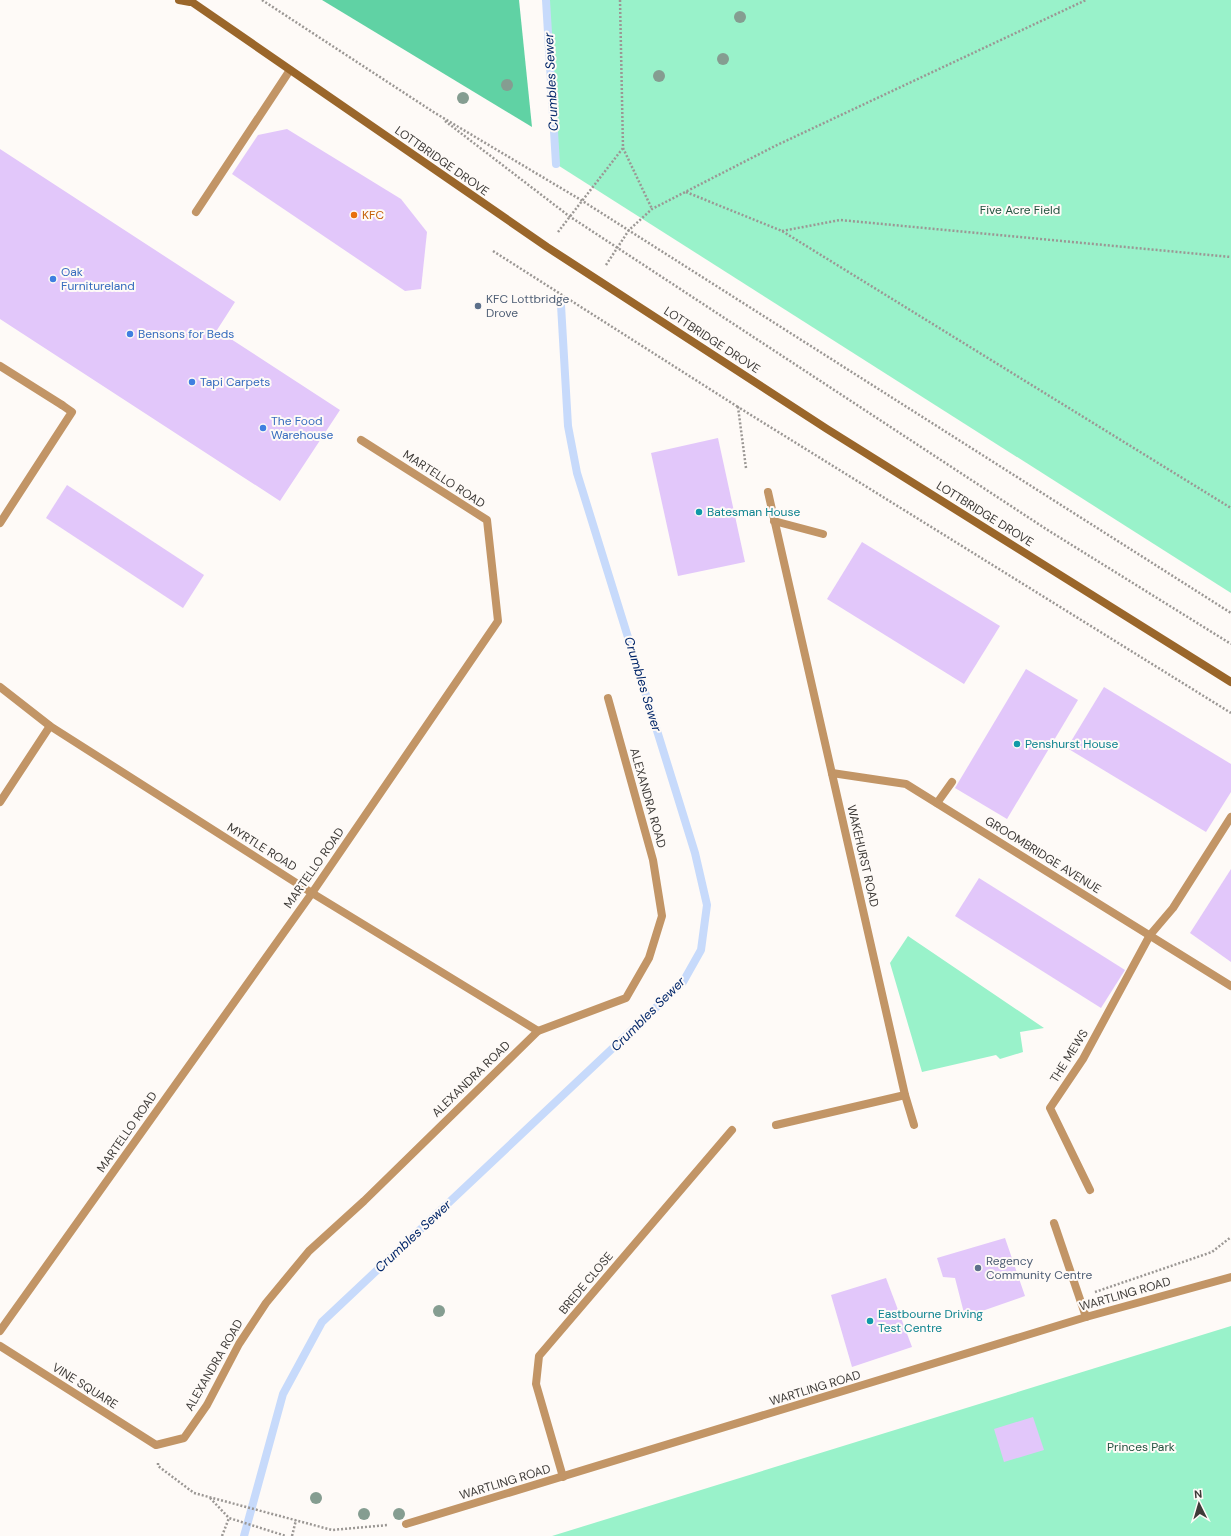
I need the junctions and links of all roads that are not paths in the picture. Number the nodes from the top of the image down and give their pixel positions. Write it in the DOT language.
graph roads {
  1 [pos="179,0"];
  2 [pos="189,1"];
  3 [pos="290,70"];
  4 [pos="196,212"];
  5 [pos="0,366"];
  6 [pos="361,440"];
  7 [pos="768,492"];
  8 [pos="774,521"];
  9 [pos="0,523"];
  10 [pos="823,534"];
  11 [pos="1231,682"];
  12 [pos="0,687"];
  13 [pos="608,698"];
  14 [pos="50,726"];
  15 [pos="832,773"];
  16 [pos="952,782"];
  17 [pos="0,802"];
  18 [pos="936,803"];
  19 [pos="1231,817"];
  20 [pos="312,893"];
  21 [pos="1150,935"];
  22 [pos="1231,986"];
  23 [pos="538,1031"];
  24 [pos="905,1096"];
  25 [pos="776,1125"];
  26 [pos="914,1125"];
  27 [pos="732,1130"];
  28 [pos="1090,1190"];
  29 [pos="1054,1223"];
  30 [pos="1231,1277"];
  31 [pos="1086,1317"];
  32 [pos="0,1331"];
  33 [pos="0,1346"];
  34 [pos="156,1445"];
  35 [pos="563,1477"];
  36 [pos="406,1524"];
  1 -- 2 [label="street, LOTTBRIDGE DROVE"];
  2 -- 3 [label="street, LOTTBRIDGE DROVE"];
  3 -- 4 [label="street"];
  3 -- 11 [label="street, LOTTBRIDGE DROVE"];
  5 -- 9 [label="street"];
  6 -- 20 [label="street, MARTELLO ROAD"];
  7 -- 8 [label="street, WAKEHURST ROAD"];
  8 -- 10 [label="street"];
  8 -- 15 [label="street, WAKEHURST ROAD"];
  12 -- 14 [label="street, MYRTLE ROAD"];
  13 -- 23 [label="street, ALEXANDRA ROAD"];
  14 -- 17 [label="street"];
  14 -- 20 [label="street, MYRTLE ROAD"];
  15 -- 18 [label="street, GROOMBRIDGE AVENUE"];
  15 -- 24 [label="street, WAKEHURST ROAD"];
  16 -- 18 [label="street"];
  18 -- 21 [label="street, GROOMBRIDGE AVENUE"];
  19 -- 21 [label="street"];
  20 -- 23 [label="street, MYRTLE ROAD"];
  20 -- 32 [label="street, MARTELLO ROAD"];
  21 -- 22 [label="street, GROOMBRIDGE AVENUE"];
  21 -- 28 [label="street, THE MEWS"];
  23 -- 34 [label="street, ALEXANDRA ROAD"];
  24 -- 25 [label="street"];
  24 -- 26 [label="street, WAKEHURST ROAD"];
  27 -- 35 [label="street, BREDE CLOSE"];
  29 -- 31 [label="street"];
  30 -- 31 [label="street, WARTLING ROAD"];
  31 -- 35 [label="street, WARTLING ROAD"];
  33 -- 34 [label="street, VINE SQUARE"];
  35 -- 36 [label="street, WARTLING ROAD"];
}
